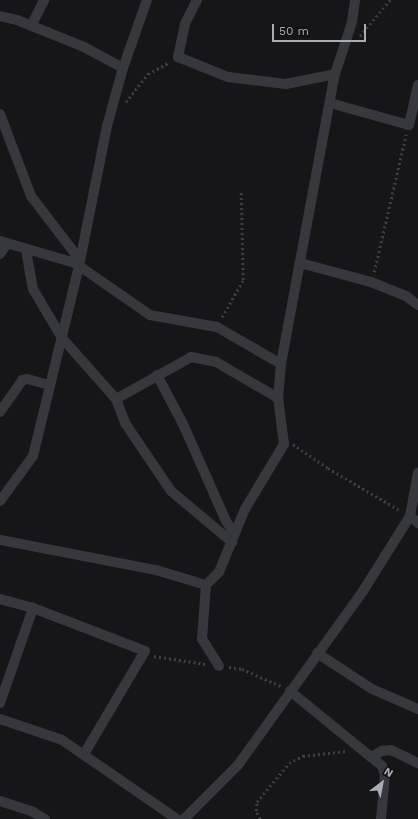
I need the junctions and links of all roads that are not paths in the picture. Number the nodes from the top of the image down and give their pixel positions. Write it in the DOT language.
graph roads {
  1 [pos="44,0"];
  2 [pos="147,0"];
  3 [pos="197,0"];
  4 [pos="355,0"];
  5 [pos="0,16"];
  6 [pos="31,26"];
  7 [pos="123,68"];
  8 [pos="335,74"];
  9 [pos="418,85"];
  10 [pos="330,103"];
  11 [pos="0,114"];
  12 [pos="3,243"];
  13 [pos="26,250"];
  14 [pos="0,254"];
  15 [pos="79,263"];
  16 [pos="300,263"];
  17 [pos="418,305"];
  18 [pos="62,338"];
  19 [pos="281,364"];
  20 [pos="157,375"];
  21 [pos="50,385"];
  22 [pos="278,398"];
  23 [pos="116,399"];
  24 [pos="0,415"];
  25 [pos="418,473"];
  26 [pos="1,495"];
  27 [pos="410,516"];
  28 [pos="418,523"];
  29 [pos="233,537"];
  30 [pos="0,540"];
  31 [pos="206,585"];
  32 [pos="0,599"];
  33 [pos="33,608"];
  34 [pos="317,653"];
  35 [pos="218,666"];
  36 [pos="290,691"];
  37 [pos="0,704"];
  38 [pos="418,709"];
  39 [pos="0,719"];
  40 [pos="84,754"];
  41 [pos="371,757"];
  42 [pos="418,763"];
  43 [pos="0,801"];
  44 [pos="45,819"];
  45 [pos="177,819"];
  46 [pos="184,819"];
  47 [pos="381,819"];
  1 -- 6 [label="street"];
  2 -- 7 [label="street"];
  3 -- 8 [label="street"];
  4 -- 8 [label="street"];
  5 -- 6 [label="street"];
  6 -- 7 [label="street"];
  7 -- 15 [label="street"];
  8 -- 10 [label="street"];
  9 -- 10 [label="street"];
  10 -- 16 [label="street"];
  11 -- 15 [label="street"];
  12 -- 13 [label="street"];
  12 -- 14 [label="street"];
  13 -- 15 [label="street"];
  13 -- 18 [label="street"];
  15 -- 18 [label="street"];
  15 -- 19 [label="street"];
  16 -- 17 [label="street"];
  16 -- 19 [label="street"];
  18 -- 21 [label="street"];
  18 -- 23 [label="street"];
  19 -- 22 [label="street"];
  20 -- 22 [label="street"];
  20 -- 23 [label="street"];
  20 -- 29 [label="street"];
  21 -- 24 [label="street"];
  21 -- 26 [label="street"];
  22 -- 29 [label="street"];
  23 -- 29 [label="street"];
  25 -- 27 [label="street"];
  27 -- 28 [label="street"];
  27 -- 34 [label="street"];
  29 -- 31 [label="street"];
  30 -- 31 [label="street"];
  31 -- 35 [label="street"];
  32 -- 33 [label="street"];
  33 -- 37 [label="street"];
  33 -- 40 [label="street"];
  34 -- 36 [label="street"];
  34 -- 38 [label="street"];
  36 -- 41 [label="street"];
  36 -- 46 [label="street"];
  39 -- 40 [label="street"];
  40 -- 45 [label="street"];
  41 -- 42 [label="street"];
  41 -- 47 [label="street"];
  43 -- 44 [label="street"];
}
